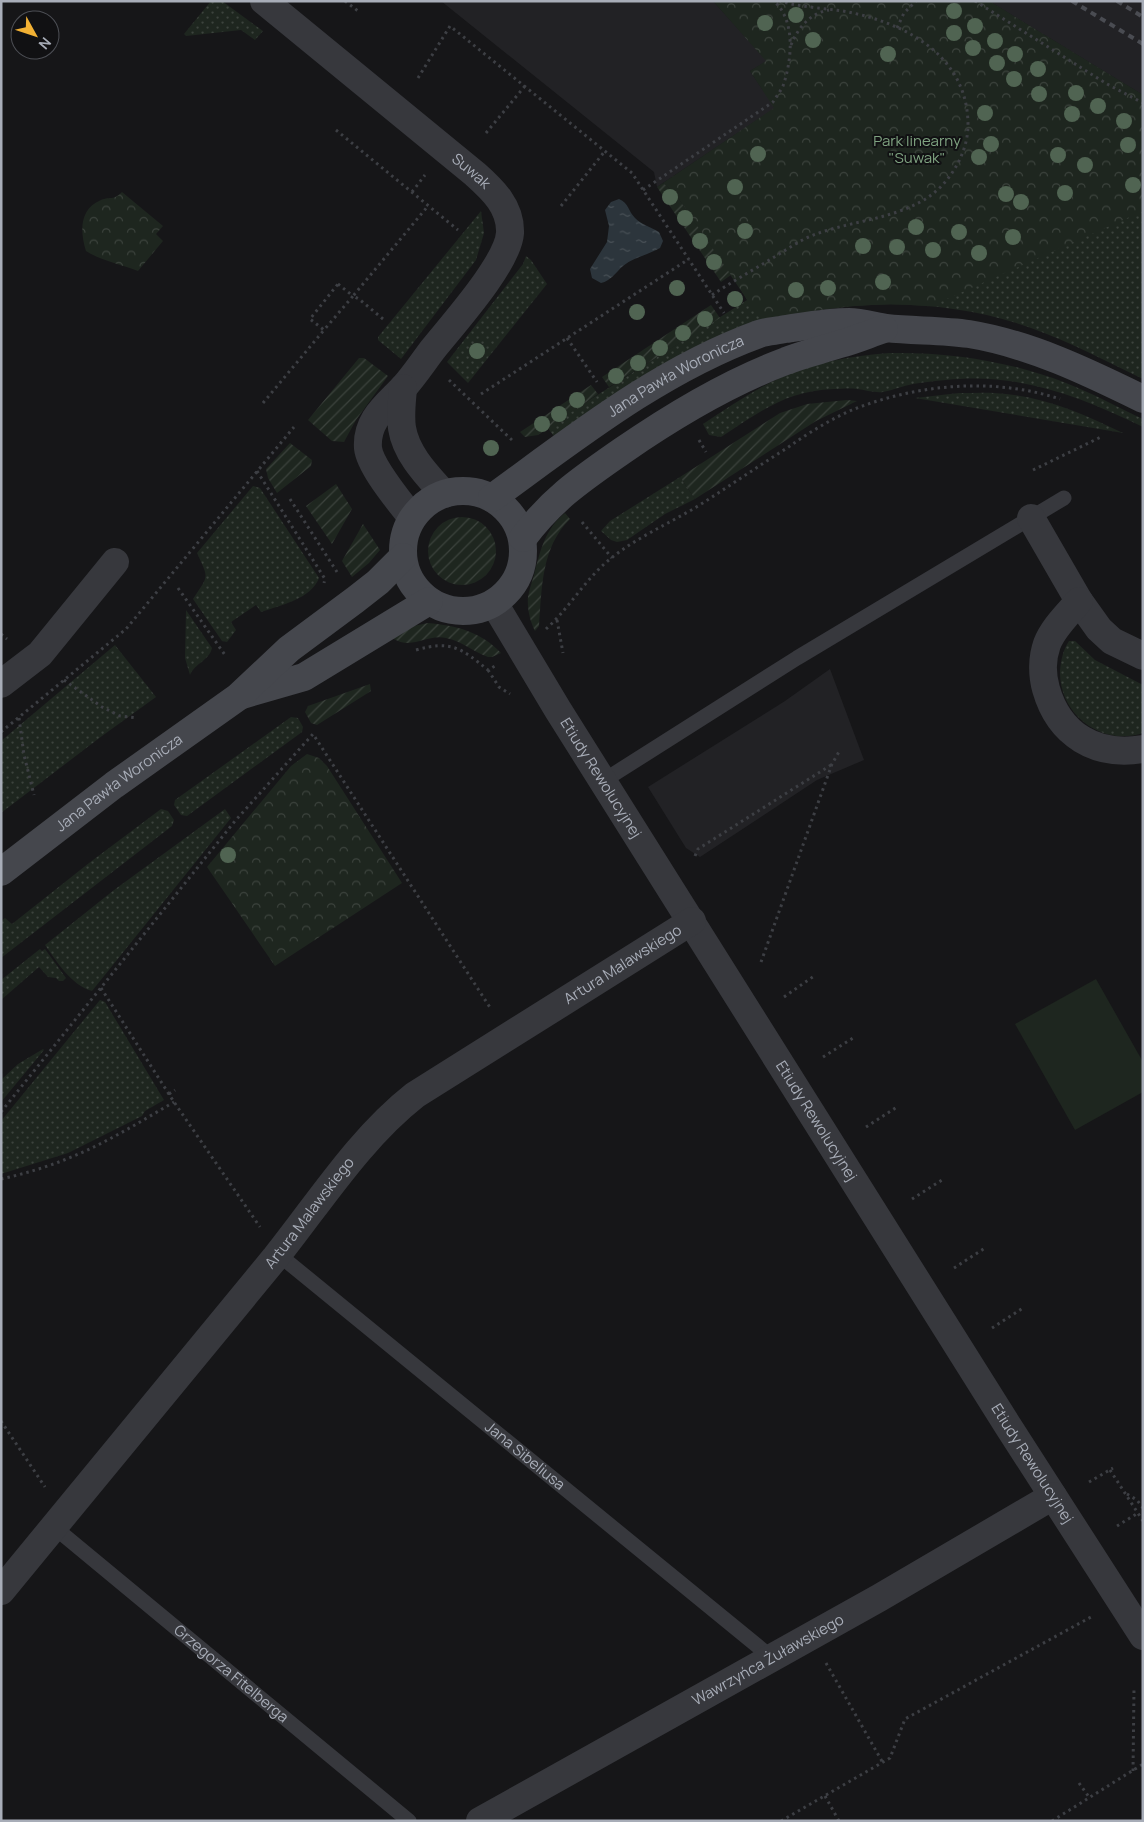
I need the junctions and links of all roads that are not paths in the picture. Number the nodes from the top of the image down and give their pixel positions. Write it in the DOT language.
graph roads {
  1 [pos="264,1"];
  2 [pos="886,328"];
  3 [pos="403,388"];
  4 [pos="1143,398"];
  5 [pos="444,494"];
  6 [pos="492,498"];
  7 [pos="1064,498"];
  8 [pos="412,518"];
  9 [pos="1031,518"];
  10 [pos="523,538"];
  11 [pos="403,557"];
  12 [pos="115,562"];
  13 [pos="429,601"];
  14 [pos="1079,601"];
  15 [pos="494,603"];
  16 [pos="1143,656"];
  17 [pos="1,684"];
  18 [pos="238,696"];
  19 [pos="1143,749"];
  20 [pos="603,781"];
  21 [pos="1,872"];
  22 [pos="692,921"];
  23 [pos="278,1254"];
  24 [pos="1053,1496"];
  25 [pos="54,1527"];
  26 [pos="1,1591"];
  27 [pos="1143,1636"];
  28 [pos="771,1657"];
  29 [pos="410,1821"];
  30 [pos="480,1821"];
  1 -- 3 [label="street, Suwak"];
  2 -- 4 [label="street, Jana Pawła Woronicza"];
  2 -- 6 [label="street, Jana Pawła Woronicza"];
  2 -- 10 [label="street, Jana Pawła Woronicza"];
  3 -- 5 [label="street"];
  3 -- 8 [label="street, Suwak"];
  5 -- 6 [label="street"];
  5 -- 8 [label="street"];
  6 -- 10 [label="street"];
  7 -- 9 [label="lane"];
  8 -- 11 [label="street"];
  9 -- 14 [label="street"];
  9 -- 20 [label="lane"];
  10 -- 15 [label="street"];
  11 -- 13 [label="street"];
  11 -- 18 [label="street, Jana Pawła Woronicza"];
  12 -- 17 [label="street"];
  13 -- 15 [label="street"];
  13 -- 18 [label="street, Jana Pawła Woronicza"];
  14 -- 16 [label="street"];
  14 -- 19 [label="street"];
  15 -- 20 [label="street, Etiudy Rewolucyjnej"];
  18 -- 21 [label="street, Jana Pawła Woronicza"];
  20 -- 22 [label="street, Etiudy Rewolucyjnej"];
  22 -- 23 [label="street, Artura Malawskiego"];
  22 -- 24 [label="street, Etiudy Rewolucyjnej"];
  23 -- 25 [label="street, Artura Malawskiego"];
  23 -- 28 [label="lane, Jana Sibeliusa"];
  24 -- 27 [label="street, Etiudy Rewolucyjnej"];
  24 -- 28 [label="street, Wawrzyńca Żuławskiego"];
  25 -- 26 [label="street, Artura Malawskiego"];
  25 -- 29 [label="lane, Grzegorza Fitelberga"];
  28 -- 30 [label="street, Wawrzyńca Żuławskiego"];
}
